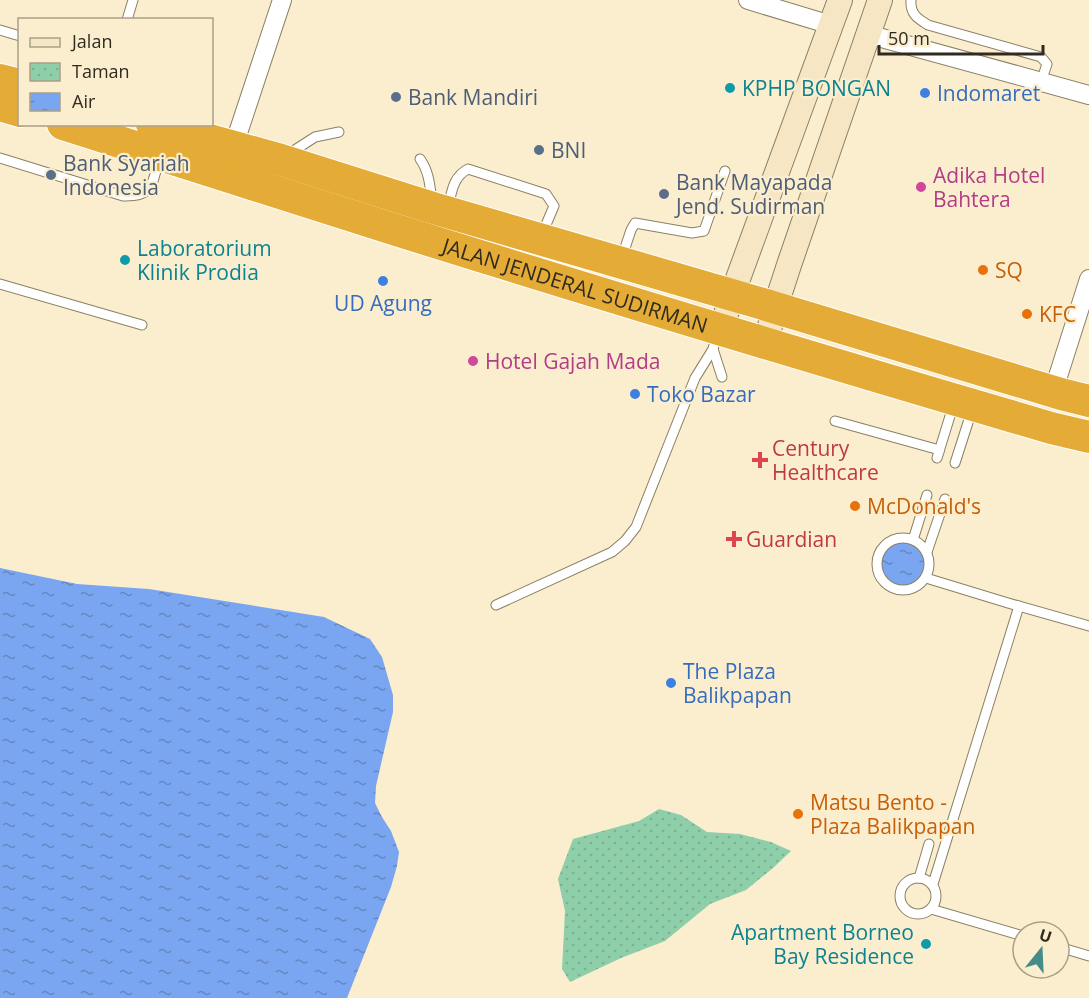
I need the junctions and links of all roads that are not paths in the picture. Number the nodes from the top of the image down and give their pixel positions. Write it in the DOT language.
graph roads {
  1 [pos="133,0"];
  2 [pos="282,0"];
  3 [pos="748,0"];
  4 [pos="840,0"];
  5 [pos="880,0"];
  6 [pos="911,0"];
  7 [pos="127,18"];
  8 [pos="831,25"];
  9 [pos="0,30"];
  10 [pos="867,34"];
  11 [pos="18,35"];
  12 [pos="0,80"];
  13 [pos="1041,82"];
  14 [pos="18,84"];
  15 [pos="1089,95"];
  16 [pos="0,105"];
  17 [pos="18,110"];
  18 [pos="69,126"];
  19 [pos="159,126"];
  20 [pos="339,132"];
  21 [pos="233,148"];
  22 [pos="160,154"];
  23 [pos="0,158"];
  24 [pos="420,159"];
  25 [pos="280,160"];
  26 [pos="725,171"];
  27 [pos="440,210"];
  28 [pos="540,239"];
  29 [pos="620,263"];
  30 [pos="1089,279"];
  31 [pos="0,284"];
  32 [pos="732,295"];
  33 [pos="775,308"];
  34 [pos="142,325"];
  35 [pos="717,336"];
  36 [pos="765,344"];
  37 [pos="722,377"];
  38 [pos="1053,392"];
  39 [pos="1089,401"];
  40 [pos="964,402"];
  41 [pos="835,421"];
  42 [pos="1089,437"];
  43 [pos="955,463"];
  44 [pos="927,495"];
  45 [pos="945,500"];
  46 [pos="913,540"];
  47 [pos="927,552"];
  48 [pos="926,578"];
  49 [pos="496,605"];
  50 [pos="1019,606"];
  51 [pos="1089,626"];
  52 [pos="929,843"];
  53 [pos="919,878"];
  54 [pos="933,884"];
  55 [pos="931,909"];
  56 [pos="1011,932"];
  57 [pos="1071,951"];
  58 [pos="1089,956"];
  1 -- 7 [label="lane"];
  2 -- 21 [label="street"];
  3 -- 8 [label="street"];
  4 -- 8 [label="main road"];
  5 -- 10 [label="main road"];
  6 -- 13 [label="lane"];
  8 -- 10 [label="main road"];
  8 -- 32 [label="main road"];
  9 -- 11 [label="lane"];
  10 -- 13 [label="street"];
  10 -- 33 [label="main road"];
  12 -- 14 [label="highway"];
  13 -- 15 [label="street"];
  16 -- 17 [label="highway"];
  18 -- 22 [label="highway, JALAN JENDERAL SUDIRMAN"];
  19 -- 21 [label="highway, JALAN JENDERAL SUDIRMAN"];
  20 -- 25 [label="lane"];
  21 -- 25 [label="highway, JALAN JENDERAL SUDIRMAN"];
  22 -- 23 [label="lane"];
  22 -- 35 [label="highway, JALAN JENDERAL SUDIRMAN"];
  24 -- 27 [label="lane"];
  25 -- 27 [label="highway, JALAN JENDERAL SUDIRMAN"];
  26 -- 29 [label="lane"];
  27 -- 28 [label="highway, JALAN JENDERAL SUDIRMAN"];
  27 -- 28 [label="lane"];
  28 -- 29 [label="highway, JALAN JENDERAL SUDIRMAN"];
  29 -- 32 [label="highway, JALAN JENDERAL SUDIRMAN"];
  30 -- 38 [label="street"];
  31 -- 34 [label="lane"];
  32 -- 33 [label="highway, JALAN JENDERAL SUDIRMAN"];
  32 -- 35 [label="main road"];
  33 -- 36 [label="main road"];
  33 -- 38 [label="highway, JALAN JENDERAL SUDIRMAN"];
  35 -- 36 [label="highway, JALAN JENDERAL SUDIRMAN"];
  35 -- 37 [label="lane"];
  35 -- 49 [label="lane"];
  36 -- 40 [label="highway, JALAN JENDERAL SUDIRMAN"];
  38 -- 39 [label="highway, JALAN JENDERAL SUDIRMAN"];
  40 -- 41 [label="lane"];
  40 -- 42 [label="highway, JALAN JENDERAL SUDIRMAN"];
  40 -- 43 [label="lane"];
  44 -- 46 [label="lane"];
  45 -- 47 [label="lane"];
  46 -- 47 [label="lane"];
  46 -- 48 [label="lane"];
  47 -- 48 [label="lane"];
  48 -- 50 [label="lane"];
  50 -- 51 [label="lane"];
  50 -- 54 [label="lane"];
  52 -- 53 [label="lane"];
  53 -- 54 [label="lane"];
  53 -- 55 [label="lane"];
  54 -- 55 [label="lane"];
  55 -- 56 [label="lane"];
  57 -- 58 [label="lane"];
}
